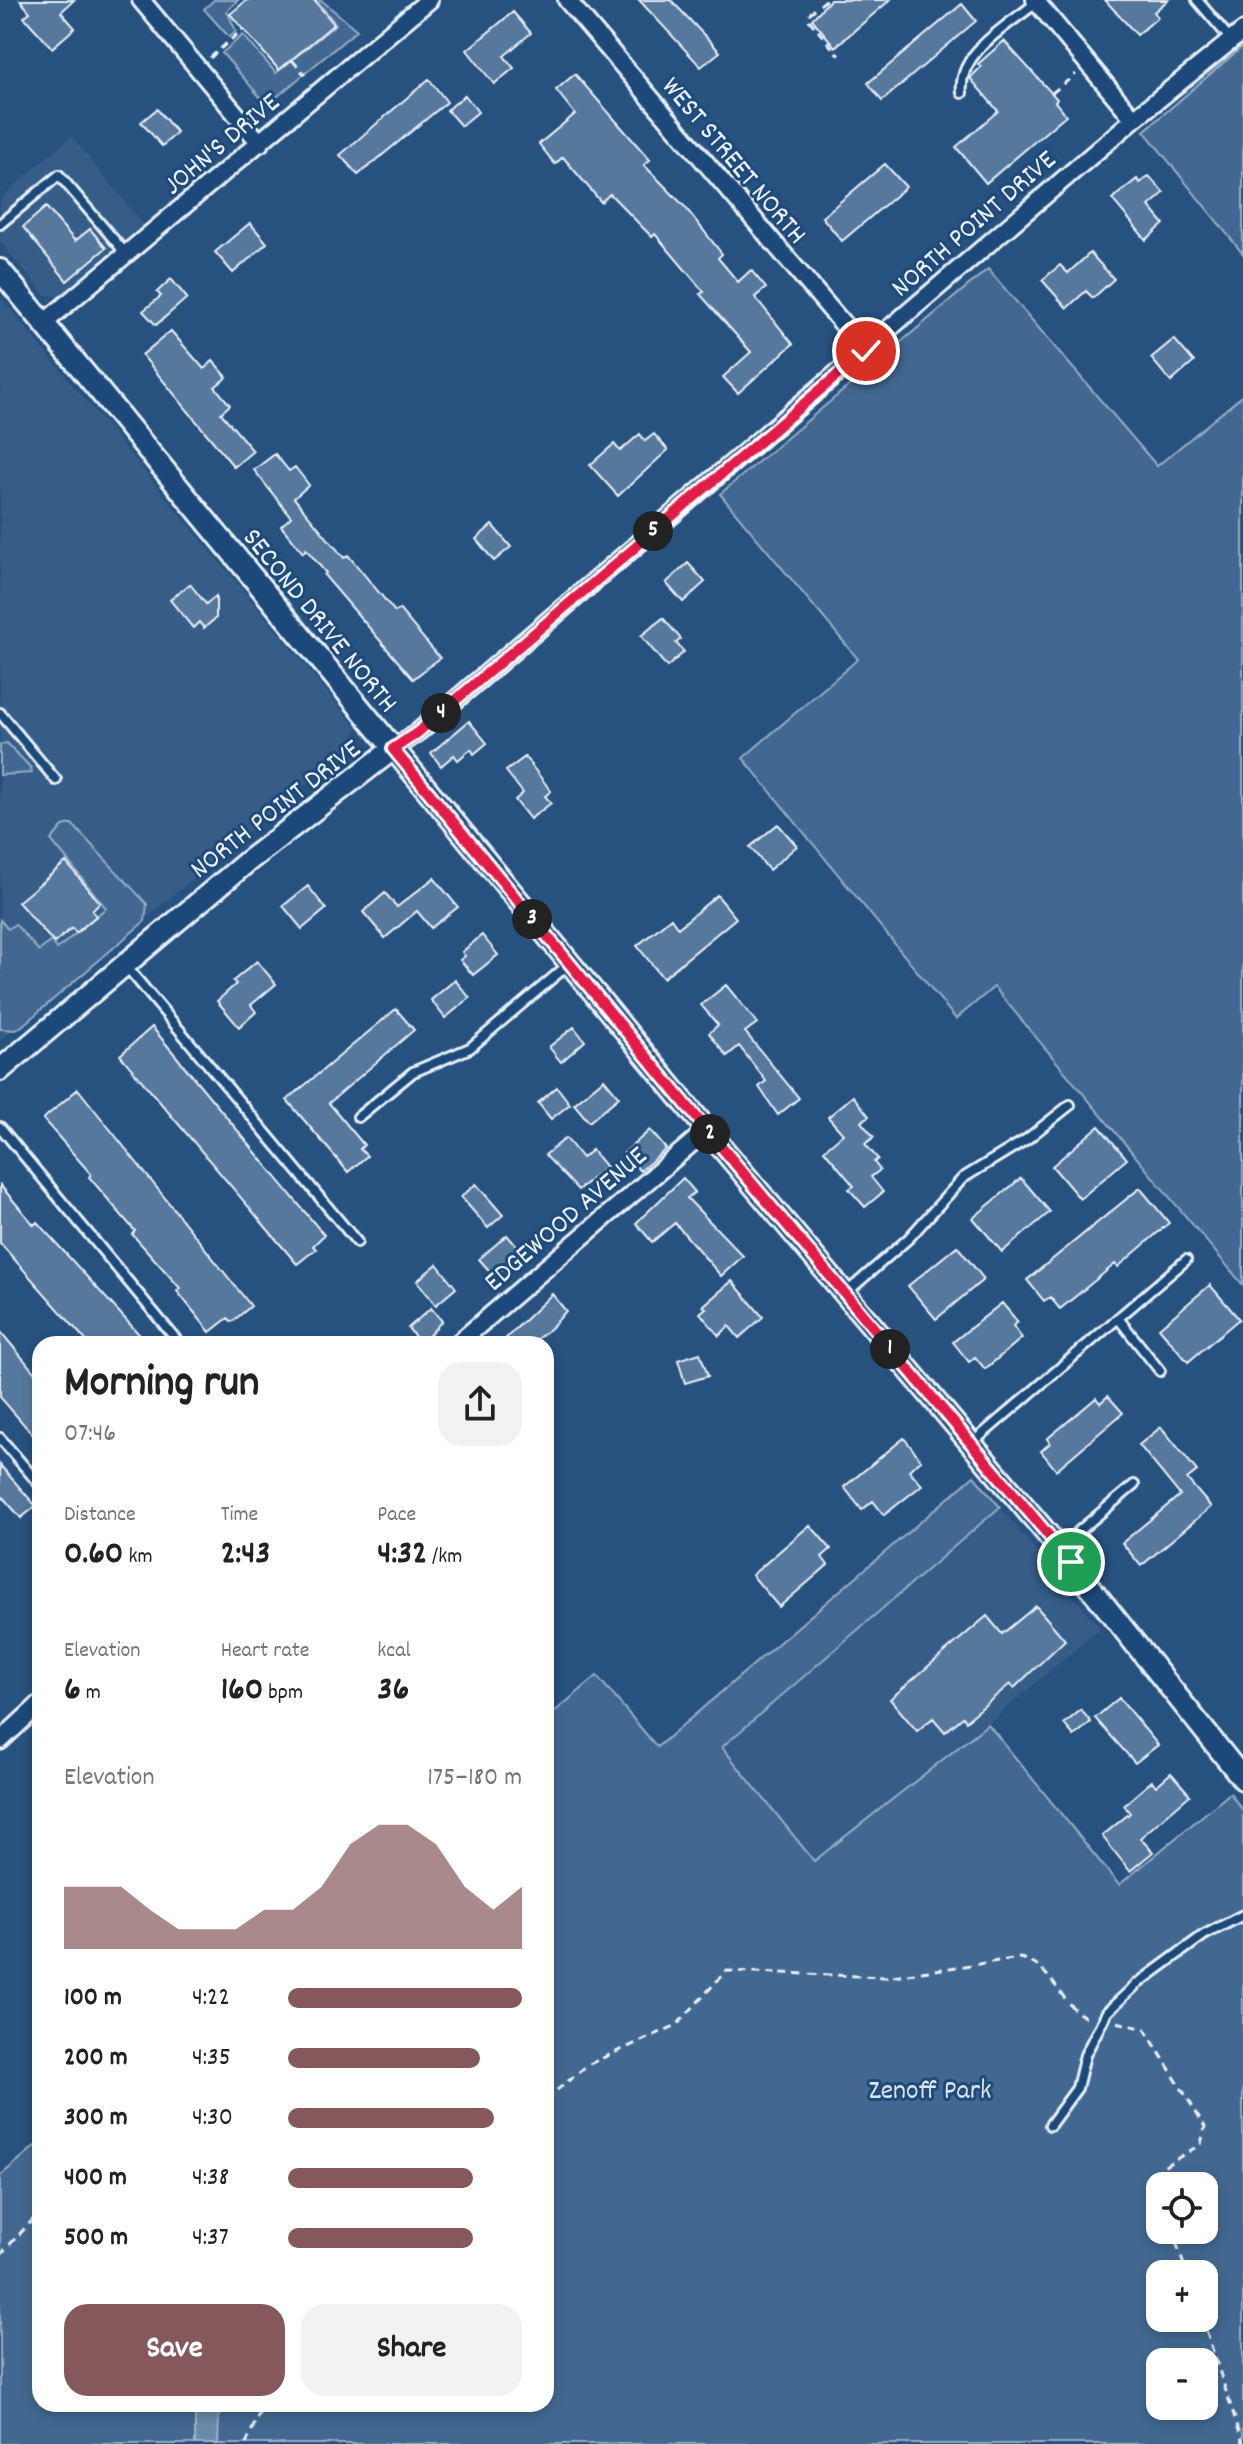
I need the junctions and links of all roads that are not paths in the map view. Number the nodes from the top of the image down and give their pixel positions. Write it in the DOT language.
graph roads {
  1 [pos="141,0"];
  2 [pos="429,0"];
  3 [pos="567,0"];
  4 [pos="1197,0"];
  5 [pos="1036,1"];
  6 [pos="1238,36"];
  7 [pos="962,93"];
  8 [pos="1134,119"];
  9 [pos="260,143"];
  10 [pos="0,224"];
  11 [pos="127,255"];
  12 [pos="0,270"];
  13 [pos="44,323"];
  14 [pos="866,351"];
  15 [pos="0,713"];
  16 [pos="393,749"];
  17 [pos="56,780"];
  18 [pos="569,964"];
  19 [pos="125,965"];
  20 [pos="0,1069"];
  21 [pos="1070,1105"];
  22 [pos="358,1117"];
  23 [pos="0,1127"];
  24 [pos="707,1130"];
  25 [pos="357,1242"];
  26 [pos="1186,1260"];
  27 [pos="844,1294"];
  28 [pos="1118,1318"];
  29 [pos="173,1336"];
  30 [pos="466,1336"];
  31 [pos="1160,1371"];
  32 [pos="0,1438"];
  33 [pos="971,1444"];
  34 [pos="32,1476"];
  35 [pos="1134,1485"];
  36 [pos="1059,1548"];
  37 [pos="32,1711"];
  38 [pos="0,1741"];
  39 [pos="1243,1779"];
  40 [pos="1243,1915"];
  41 [pos="1050,2125"];
  1 -- 9 [label="street"];
  2 -- 9 [label="street, JOHN'S DRIVE"];
  3 -- 14 [label="street, WEST STREET NORTH"];
  4 -- 6 [label="lane"];
  5 -- 7 [label="lane"];
  5 -- 8 [label="street"];
  6 -- 8 [label="street, NORTH POINT DRIVE"];
  8 -- 14 [label="street, NORTH POINT DRIVE"];
  9 -- 11 [label="street, JOHN'S DRIVE"];
  10 -- 11 [label="lane"];
  11 -- 13 [label="street, JOHN'S DRIVE"];
  12 -- 13 [label="street, SECOND DRIVE NORTH"];
  13 -- 16 [label="street, SECOND DRIVE NORTH"];
  14 -- 16 [label="street, NORTH POINT DRIVE"];
  15 -- 17 [label="lane"];
  16 -- 18 [label="street, SECOND DRIVE NORTH"];
  16 -- 19 [label="street, NORTH POINT DRIVE"];
  18 -- 22 [label="lane"];
  18 -- 24 [label="street, SECOND DRIVE NORTH"];
  19 -- 20 [label="street, NORTH POINT DRIVE"];
  19 -- 25 [label="lane"];
  21 -- 27 [label="lane"];
  23 -- 29 [label="lane"];
  24 -- 27 [label="street, SECOND DRIVE NORTH"];
  24 -- 30 [label="street, EDGEWOOD AVENUE"];
  26 -- 28 [label="lane"];
  27 -- 33 [label="street, SECOND DRIVE NORTH"];
  28 -- 31 [label="lane"];
  28 -- 33 [label="lane"];
  32 -- 34 [label="lane"];
  33 -- 36 [label="street, SECOND DRIVE NORTH"];
  35 -- 36 [label="lane"];
  36 -- 39 [label="street, SECOND DRIVE NORTH"];
  37 -- 38 [label="street"];
  40 -- 41 [label="lane"];
}
